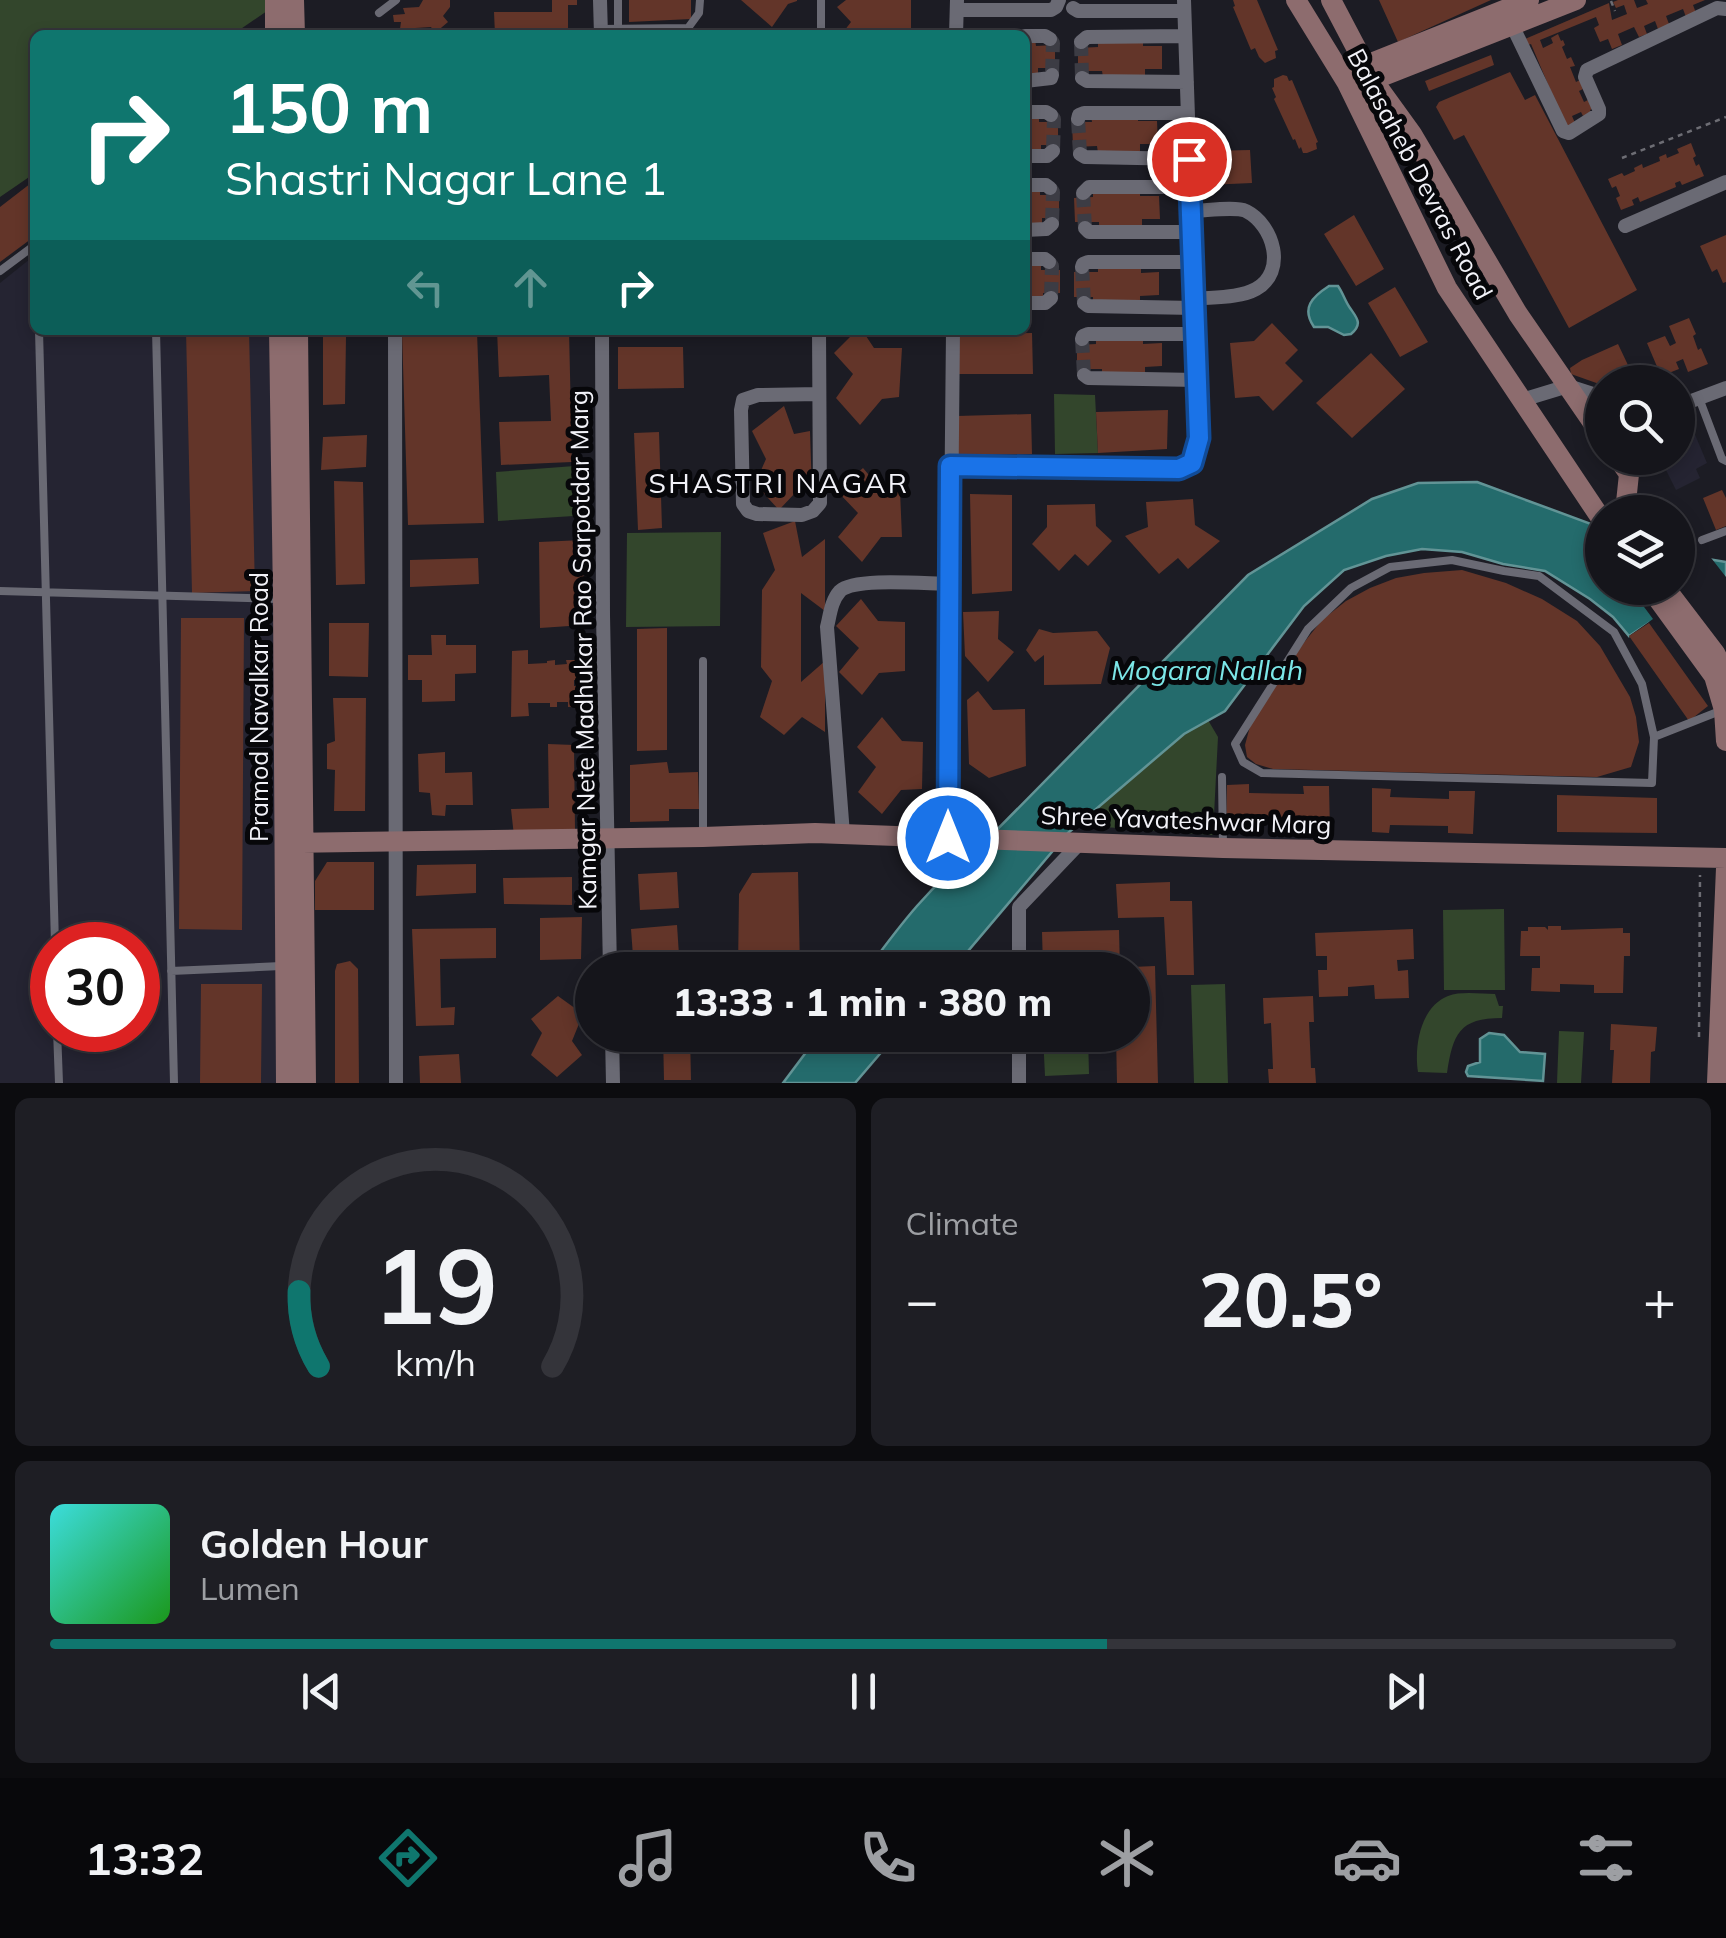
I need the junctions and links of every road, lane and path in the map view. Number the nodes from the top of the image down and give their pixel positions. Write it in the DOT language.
graph roads {
  1 [pos="275,0"];
  2 [pos="294,0"];
  3 [pos="396,0"];
  4 [pos="600,0"];
  5 [pos="618,0"];
  6 [pos="700,0"];
  7 [pos="821,0"];
  8 [pos="1296,0"];
  9 [pos="1330,0"];
  10 [pos="1529,0"];
  11 [pos="1576,0"];
  12 [pos="1611,1"];
  13 [pos="1066,4"];
  14 [pos="957,5"];
  15 [pos="1184,6"];
  16 [pos="1726,9"];
  17 [pos="1614,10"];
  18 [pos="379,13"];
  19 [pos="1512,25"];
  20 [pos="618,28"];
  21 [pos="278,30"];
  22 [pos="280,30"];
  23 [pos="601,30"];
  24 [pos="610,30"];
  25 [pos="821,30"];
  26 [pos="956,30"];
  27 [pos="1030,36"];
  28 [pos="1185,36"];
  29 [pos="1050,39"];
  30 [pos="1081,42"];
  31 [pos="1440,44"];
  32 [pos="1370,72"];
  33 [pos="1052,75"];
  34 [pos="1082,78"];
  35 [pos="1030,80"];
  36 [pos="1187,82"];
  37 [pos="1347,83"];
  38 [pos="1030,112"];
  39 [pos="1188,112"];
  40 [pos="1051,115"];
  41 [pos="1726,117"];
  42 [pos="1078,119"];
  43 [pos="1053,150"];
  44 [pos="1080,154"];
  45 [pos="1030,156"];
  46 [pos="1622,158"];
  47 [pos="1189,159"];
  48 [pos="1726,182"];
  49 [pos="1030,185"];
  50 [pos="1190,187"];
  51 [pos="1050,188"];
  52 [pos="1083,193"];
  53 [pos="1191,211"];
  54 [pos="1052,224"];
  55 [pos="1625,226"];
  56 [pos="1085,228"];
  57 [pos="1030,230"];
  58 [pos="1192,232"];
  59 [pos="30,249"];
  60 [pos="1030,259"];
  61 [pos="1049,262"];
  62 [pos="1193,262"];
  63 [pos="1082,267"];
  64 [pos="0,271"];
  65 [pos="1051,298"];
  66 [pos="1030,303"];
  67 [pos="1084,303"];
  68 [pos="1194,304"];
  69 [pos="1194,334"];
  70 [pos="39,335"];
  71 [pos="156,335"];
  72 [pos="279,335"];
  73 [pos="298,335"];
  74 [pos="395,335"];
  75 [pos="602,335"];
  76 [pos="819,335"];
  77 [pos="952,335"];
  78 [pos="1082,339"];
  79 [pos="1084,375"];
  80 [pos="1197,380"];
  81 [pos="1568,386"];
  82 [pos="1726,388"];
  83 [pos="1585,392"];
  84 [pos="820,394"];
  85 [pos="1699,398"];
  86 [pos="1522,400"];
  87 [pos="1695,400"];
  88 [pos="1585,411"];
  89 [pos="1726,461"];
  90 [pos="950,466"];
  91 [pos="1585,495"];
  92 [pos="1726,530"];
  93 [pos="1702,540"];
  94 [pos="949,584"];
  95 [pos="0,592"];
  96 [pos="48,593"];
  97 [pos="162,596"];
  98 [pos="292,599"];
  99 [pos="1664,605"];
  100 [pos="1679,605"];
  101 [pos="702,661"];
  102 [pos="1720,675"];
  103 [pos="1724,710"];
  104 [pos="1654,737"];
  105 [pos="1726,741"];
  106 [pos="1222,777"];
  107 [pos="843,834"];
  108 [pos="702,837"];
  109 [pos="948,838"];
  110 [pos="606,839"];
  111 [pos="395,840"];
  112 [pos="294,843"];
  113 [pos="1074,843"];
  114 [pos="1223,848"];
  115 [pos="1726,858"];
  116 [pos="1700,868"];
  117 [pos="1726,868"];
  118 [pos="55,922"];
  119 [pos="609,952"];
  120 [pos="1019,952"];
  121 [pos="286,966"];
  122 [pos="171,971"];
  123 [pos="1700,1044"];
  124 [pos="57,1052"];
  125 [pos="612,1052"];
  126 [pos="1019,1052"];
  127 [pos="58,1083"];
  128 [pos="174,1083"];
  129 [pos="286,1083"];
  130 [pos="306,1083"];
  131 [pos="396,1083"];
  132 [pos="613,1083"];
  133 [pos="1019,1083"];
  134 [pos="1717,1083"];
  1 -- 21 [label="street"];
  2 -- 22 [label="street"];
  3 -- 18 [label="lane"];
  4 -- 23 [label="street"];
  5 -- 20 [label="lane"];
  6 -- 20 [label="lane"];
  7 -- 25 [label="lane"];
  8 -- 37 [label="street, Balasaheb Devras Road"];
  9 -- 32 [label="street, Balasaheb Devras Road"];
  10 -- 31 [label="street"];
  11 -- 19 [label="street"];
  12 -- 17 [label="path"];
  13 -- 14 [label="street"];
  13 -- 15 [label="street"];
  14 -- 26 [label="street"];
  15 -- 28 [label="street"];
  16 -- 19 [label="street"];
  19 -- 31 [label="street"];
  20 -- 24 [label="lane"];
  27 -- 29 [label="street"];
  28 -- 30 [label="street"];
  28 -- 36 [label="street"];
  31 -- 32 [label="street"];
  32 -- 37 [label="street"];
  32 -- 81 [label="street, Balasaheb Devras Road"];
  33 -- 35 [label="street"];
  34 -- 36 [label="street"];
  36 -- 39 [label="street"];
  37 -- 86 [label="street, Balasaheb Devras Road"];
  38 -- 40 [label="street"];
  39 -- 42 [label="street"];
  39 -- 47 [label="street"];
  41 -- 46 [label="path"];
  43 -- 45 [label="street"];
  44 -- 47 [label="street"];
  47 -- 50 [label="street"];
  48 -- 55 [label="street"];
  49 -- 51 [label="street"];
  50 -- 52 [label="street"];
  50 -- 53 [label="street"];
  53 -- 58 [label="street"];
  53 -- 68 [label="street"];
  54 -- 57 [label="street"];
  56 -- 58 [label="street"];
  58 -- 62 [label="street"];
  59 -- 64 [label="lane"];
  60 -- 61 [label="street"];
  62 -- 63 [label="street"];
  62 -- 68 [label="street"];
  65 -- 66 [label="street"];
  67 -- 68 [label="street"];
  68 -- 69 [label="street"];
  69 -- 78 [label="street"];
  69 -- 80 [label="street"];
  70 -- 96 [label="lane"];
  71 -- 97 [label="lane"];
  72 -- 98 [label="street, Pramod Navalkar Road"];
  73 -- 98 [label="street, Pramod Navalkar Road"];
  74 -- 111 [label="street"];
  75 -- 110 [label="street, Kamgar Nete Madhukar Rao Sarpotdar Marg"];
  76 -- 84 [label="street"];
  77 -- 90 [label="street"];
  79 -- 80 [label="street"];
  80 -- 90 [label="street"];
  81 -- 83 [label="street"];
  81 -- 86 [label="street"];
  81 -- 88 [label="street, Balasaheb Devras Road"];
  82 -- 85 [label="street"];
  84 -- 84 [label="street"];
  85 -- 87 [label="street"];
  85 -- 89 [label="lane"];
  86 -- 91 [label="street, Balasaheb Devras Road"];
  90 -- 94 [label="street"];
  92 -- 93 [label="lane"];
  94 -- 107 [label="street"];
  94 -- 109 [label="street"];
  95 -- 96 [label="lane"];
  96 -- 97 [label="lane"];
  96 -- 118 [label="lane"];
  97 -- 98 [label="lane"];
  97 -- 122 [label="lane"];
  98 -- 112 [label="street, Pramod Navalkar Road"];
  99 -- 102 [label="street"];
  100 -- 102 [label="street"];
  101 -- 108 [label="lane"];
  102 -- 103 [label="street"];
  103 -- 104 [label="lane"];
  103 -- 105 [label="street"];
  104 -- 104 [label="lane"];
  106 -- 114 [label="lane"];
  107 -- 108 [label="street, Shree Yavateshwar Marg"];
  107 -- 109 [label="street, Shree Yavateshwar Marg"];
  108 -- 110 [label="street, Shree Yavateshwar Marg"];
  109 -- 113 [label="street, Shree Yavateshwar Marg"];
  110 -- 111 [label="street, Shree Yavateshwar Marg"];
  110 -- 119 [label="street, Kamgar Nete Madhukar Rao Sarpotdar Marg"];
  111 -- 112 [label="street, Shree Yavateshwar Marg"];
  111 -- 131 [label="street"];
  112 -- 121 [label="street, Pramod Navalkar Road"];
  112 -- 130 [label="street, Pramod Navalkar Road"];
  113 -- 114 [label="street, Shree Yavateshwar Marg"];
  113 -- 120 [label="street"];
  114 -- 115 [label="street, Shree Yavateshwar Marg"];
  116 -- 123 [label="path"];
  117 -- 134 [label="street"];
  121 -- 122 [label="lane"];
  121 -- 129 [label="street, Pramod Navalkar Road"];
  122 -- 128 [label="lane"];
  124 -- 127 [label="lane"];
  125 -- 132 [label="street"];
  126 -- 133 [label="street"];
}
